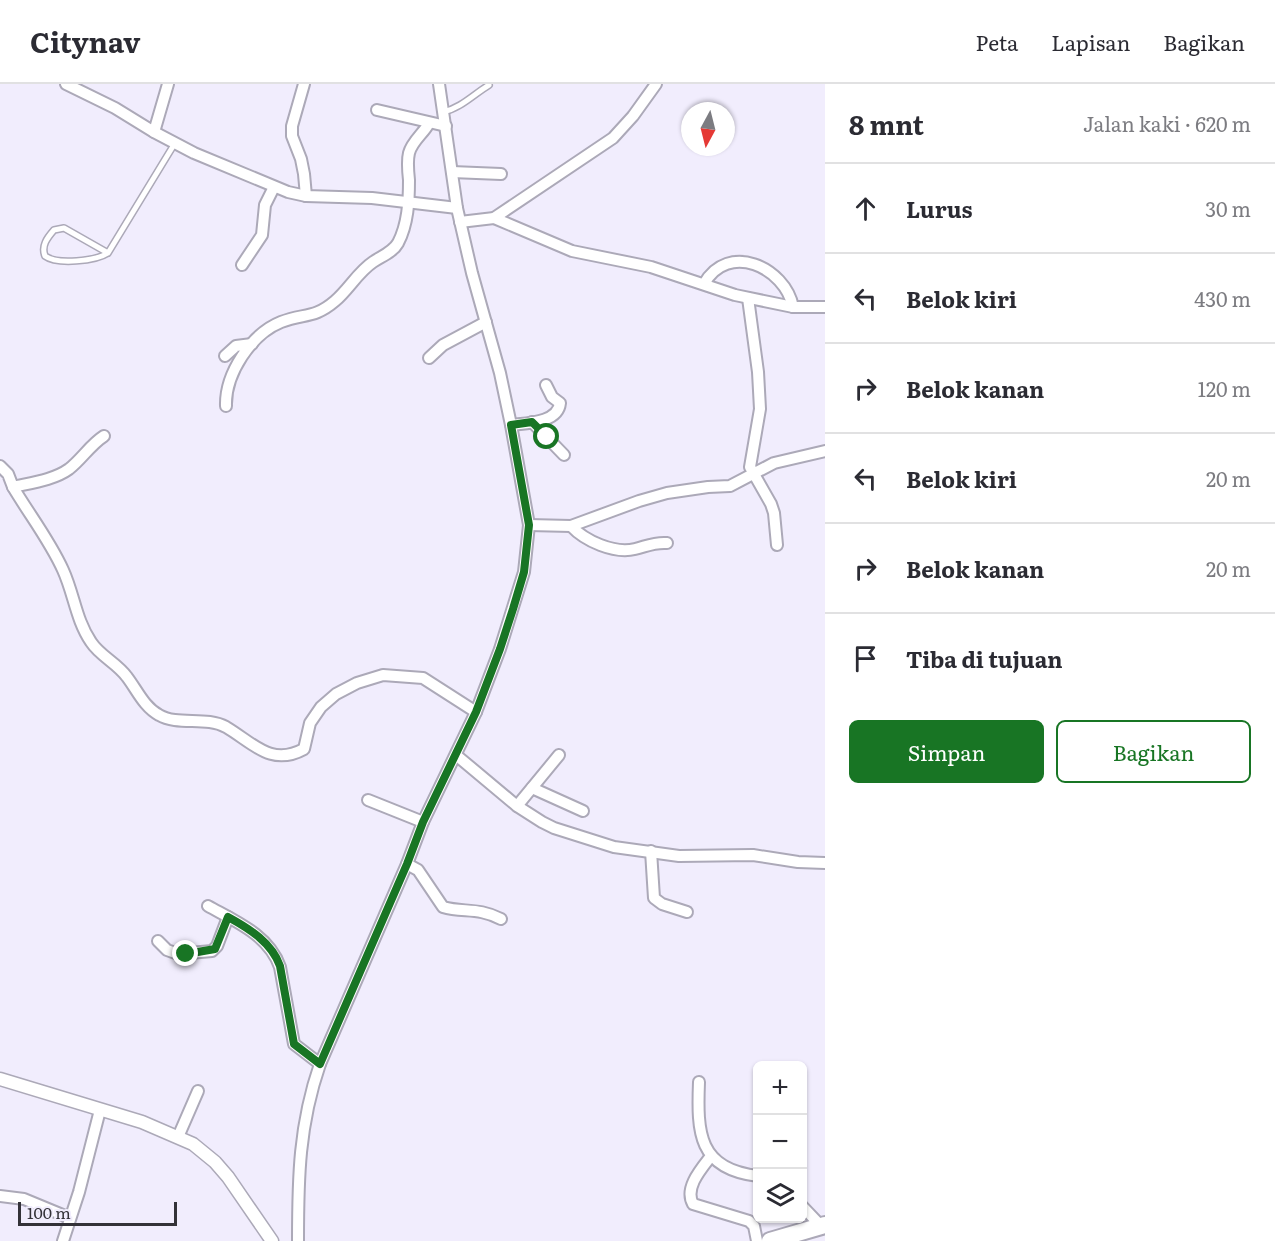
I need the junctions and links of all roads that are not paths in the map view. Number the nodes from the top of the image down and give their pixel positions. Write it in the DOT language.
graph roads {
  1 [pos="66,84"];
  2 [pos="168,84"];
  3 [pos="303,84"];
  4 [pos="439,84"];
  5 [pos="656,84"];
  6 [pos="489,85"];
  7 [pos="377,110"];
  8 [pos="443,112"];
  9 [pos="429,123"];
  10 [pos="446,126"];
  11 [pos="154,132"];
  12 [pos="175,143"];
  13 [pos="452,172"];
  14 [pos="501,174"];
  15 [pos="274,187"];
  16 [pos="306,196"];
  17 [pos="408,204"];
  18 [pos="457,208"];
  19 [pos="494,218"];
  20 [pos="460,222"];
  21 [pos="108,253"];
  22 [pos="242,265"];
  23 [pos="704,284"];
  24 [pos="748,298"];
  25 [pos="793,307"];
  26 [pos="825,307"];
  27 [pos="486,322"];
  28 [pos="252,344"];
  29 [pos="225,356"];
  30 [pos="429,358"];
  31 [pos="546,385"];
  32 [pos="226,406"];
  33 [pos="532,422"];
  34 [pos="511,425"];
  35 [pos="104,436"];
  36 [pos="825,451"];
  37 [pos="564,455"];
  38 [pos="0,466"];
  39 [pos="753,474"];
  40 [pos="13,487"];
  41 [pos="529,525"];
  42 [pos="571,526"];
  43 [pos="667,543"];
  44 [pos="777,545"];
  45 [pos="476,712"];
  46 [pos="456,755"];
  47 [pos="559,755"];
  48 [pos="532,788"];
  49 [pos="368,800"];
  50 [pos="517,806"];
  51 [pos="583,811"];
  52 [pos="423,822"];
  53 [pos="651,851"];
  54 [pos="825,863"];
  55 [pos="407,864"];
  56 [pos="208,906"];
  57 [pos="687,912"];
  58 [pos="228,917"];
  59 [pos="501,919"];
  60 [pos="158,941"];
  61 [pos="320,1064"];
  62 [pos="0,1079"];
  63 [pos="699,1082"];
  64 [pos="198,1091"];
  65 [pos="100,1110"];
  66 [pos="178,1137"];
  67 [pos="711,1156"];
  68 [pos="753,1175"];
  69 [pos="0,1196"];
  70 [pos="807,1211"];
  71 [pos="70,1218"];
  72 [pos="823,1225"];
  73 [pos="63,1241"];
  74 [pos="272,1241"];
  75 [pos="298,1241"];
  76 [pos="757,1241"];
  77 [pos="770,1241"];
  1 -- 11 [label="street"];
  2 -- 11 [label="street"];
  3 -- 16 [label="street"];
  4 -- 8 [label="street"];
  5 -- 19 [label="street"];
  6 -- 8 [label="lane"];
  7 -- 9 [label="street"];
  8 -- 10 [label="street"];
  9 -- 10 [label="street"];
  9 -- 17 [label="street"];
  10 -- 13 [label="street"];
  11 -- 12 [label="street"];
  12 -- 15 [label="street"];
  12 -- 21 [label="lane"];
  13 -- 14 [label="street"];
  13 -- 18 [label="street"];
  15 -- 16 [label="street"];
  15 -- 22 [label="street"];
  16 -- 17 [label="street"];
  17 -- 18 [label="street"];
  17 -- 28 [label="street"];
  18 -- 20 [label="street"];
  19 -- 20 [label="street"];
  19 -- 23 [label="street"];
  20 -- 27 [label="street"];
  21 -- 21 [label="lane"];
  23 -- 24 [label="street"];
  23 -- 25 [label="street"];
  24 -- 25 [label="street"];
  24 -- 39 [label="street"];
  25 -- 26 [label="street"];
  27 -- 30 [label="street"];
  27 -- 34 [label="street"];
  28 -- 29 [label="street"];
  28 -- 32 [label="street"];
  31 -- 33 [label="street"];
  33 -- 34 [label="street"];
  33 -- 37 [label="street"];
  34 -- 41 [label="street"];
  35 -- 40 [label="street"];
  36 -- 39 [label="street"];
  38 -- 40 [label="street"];
  39 -- 42 [label="street"];
  39 -- 44 [label="street"];
  40 -- 45 [label="street"];
  41 -- 42 [label="street"];
  41 -- 45 [label="street"];
  42 -- 43 [label="street"];
  45 -- 46 [label="street"];
  46 -- 50 [label="street"];
  46 -- 52 [label="street"];
  47 -- 48 [label="street"];
  48 -- 50 [label="street"];
  48 -- 51 [label="street"];
  49 -- 52 [label="street"];
  50 -- 53 [label="street"];
  52 -- 55 [label="street"];
  53 -- 54 [label="street"];
  53 -- 57 [label="street"];
  55 -- 59 [label="street"];
  55 -- 61 [label="street"];
  56 -- 58 [label="street"];
  58 -- 60 [label="street"];
  58 -- 61 [label="street"];
  61 -- 75 [label="street"];
  62 -- 65 [label="street"];
  63 -- 67 [label="street"];
  64 -- 66 [label="street"];
  65 -- 66 [label="street"];
  65 -- 71 [label="street"];
  66 -- 74 [label="street"];
  67 -- 68 [label="street"];
  67 -- 76 [label="street"];
  69 -- 71 [label="street"];
  70 -- 72 [label="street"];
  71 -- 73 [label="street"];
  72 -- 77 [label="highway"];
}
